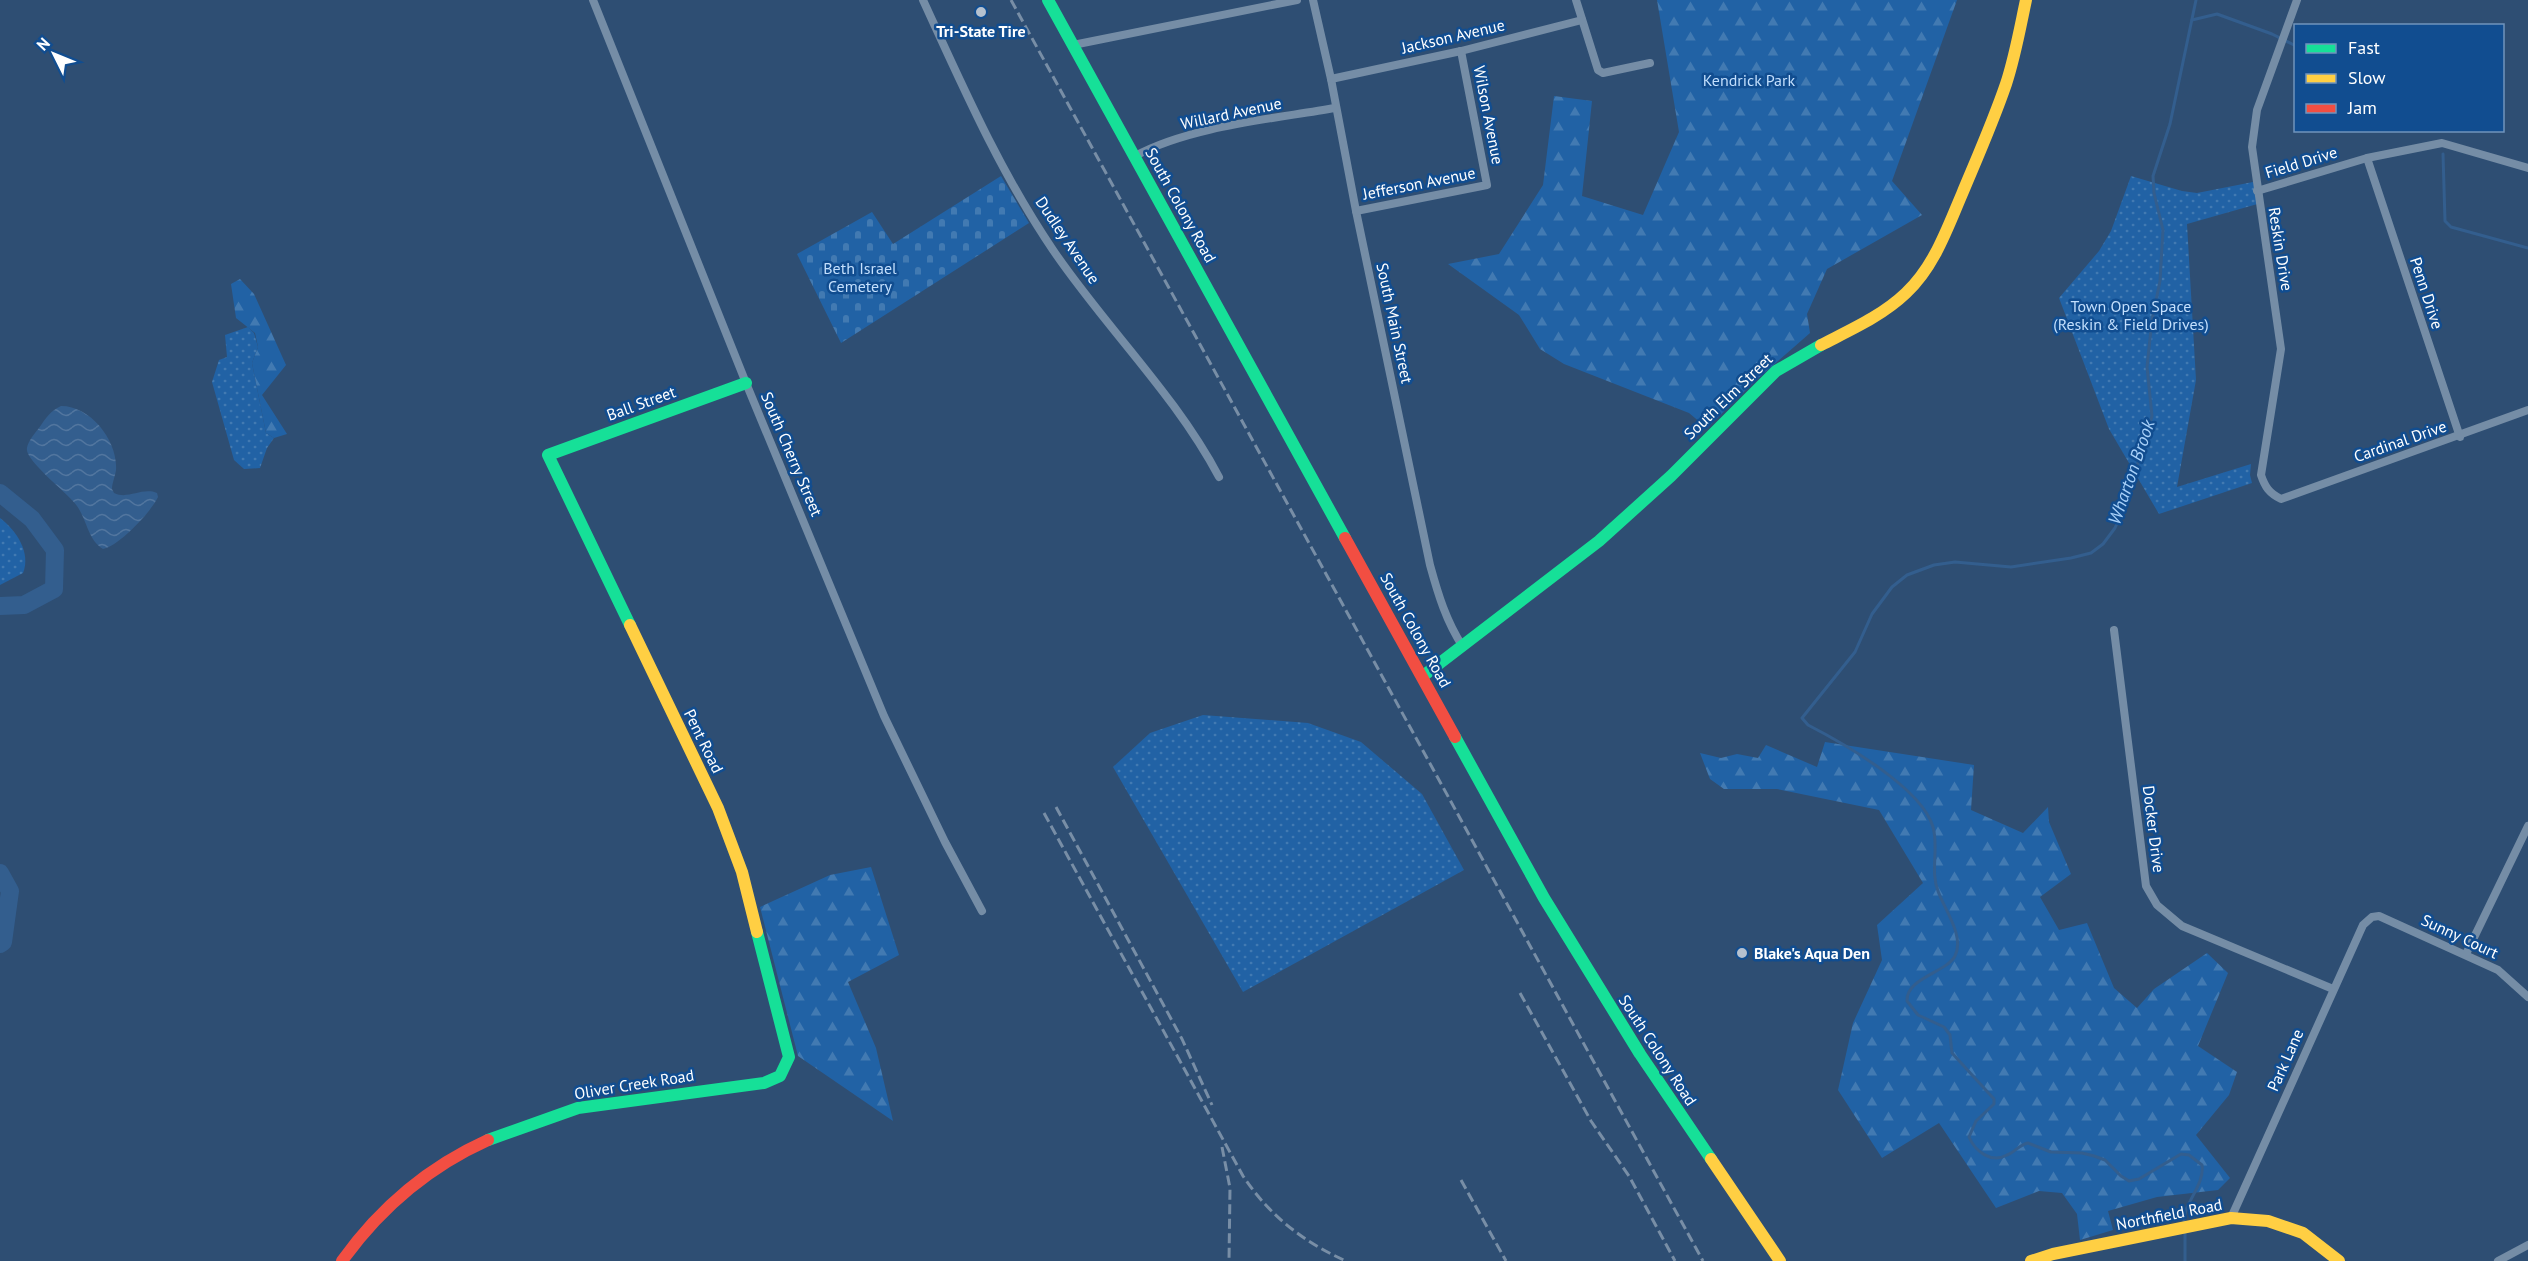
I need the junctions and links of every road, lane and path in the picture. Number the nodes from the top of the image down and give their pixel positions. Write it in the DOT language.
graph roads {
  1 [pos="593,0"];
  2 [pos="923,0"];
  3 [pos="1048,0"];
  4 [pos="1297,0"];
  5 [pos="1313,0"];
  6 [pos="1576,0"];
  7 [pos="2026,0"];
  8 [pos="2297,0"];
  9 [pos="1582,20"];
  10 [pos="1073,45"];
  11 [pos="1461,51"];
  12 [pos="1650,63"];
  13 [pos="1331,79"];
  14 [pos="1335,108"];
  15 [pos="1135,156"];
  16 [pos="2367,158"];
  17 [pos="2528,168"];
  18 [pos="1487,184"];
  19 [pos="2257,191"];
  20 [pos="1356,211"];
  21 [pos="746,382"];
  22 [pos="2528,410"];
  23 [pos="2460,436"];
  24 [pos="548,455"];
  25 [pos="1220,477"];
  26 [pos="2281,499"];
  27 [pos="2114,630"];
  28 [pos="1463,646"];
  29 [pos="1422,676"];
  30 [pos="2528,826"];
  31 [pos="982,911"];
  32 [pos="2372,917"];
  33 [pos="2466,954"];
  34 [pos="2333,990"];
  35 [pos="2528,997"];
  36 [pos="789,1057"];
  37 [pos="2231,1218"];
  38 [pos="2528,1245"];
  39 [pos="342,1261"];
  40 [pos="1780,1261"];
  41 [pos="2031,1261"];
  42 [pos="2340,1261"];
  43 [pos="2498,1261"];
  1 -- 21 [label="street, South Cherry Street"];
  2 -- 25 [label="street, Dudley Avenue"];
  3 -- 10 [label="main road, South Colony Road"];
  4 -- 10 [label="street"];
  5 -- 13 [label="street, South Main Street"];
  6 -- 9 [label="street"];
  7 -- 28 [label="main road, South Elm Street"];
  8 -- 19 [label="street, Reskin Drive"];
  9 -- 11 [label="street, Jackson Avenue"];
  9 -- 12 [label="street"];
  10 -- 15 [label="main road, South Colony Road"];
  11 -- 13 [label="street, Jackson Avenue"];
  11 -- 18 [label="street, Wilson Avenue"];
  13 -- 14 [label="street, South Main Street"];
  14 -- 15 [label="street, Willard Avenue"];
  14 -- 20 [label="street, South Main Street"];
  15 -- 29 [label="main road, South Colony Road"];
  16 -- 17 [label="street, Field Drive"];
  16 -- 19 [label="street, Field Drive"];
  16 -- 23 [label="street, Penn Drive"];
  18 -- 20 [label="street, Jefferson Avenue"];
  19 -- 26 [label="street, Reskin Drive"];
  20 -- 28 [label="street, South Main Street"];
  21 -- 24 [label="main road, Ball Street"];
  21 -- 31 [label="street, South Cherry Street"];
  22 -- 23 [label="street, Cardinal Drive"];
  23 -- 26 [label="street, Cardinal Drive"];
  24 -- 36 [label="main road, Pent Road"];
  27 -- 34 [label="street, Docker Drive"];
  28 -- 29 [label="main road, South Elm Street"];
  29 -- 40 [label="main road, South Colony Road"];
  30 -- 33 [label="street"];
  32 -- 33 [label="street, Sunny Court"];
  32 -- 34 [label="street, Park Lane"];
  33 -- 35 [label="street, Sunny Court"];
  34 -- 37 [label="street, Park Lane"];
  36 -- 39 [label="main road, Oliver Creek Road"];
  37 -- 41 [label="main road, Northfield Road"];
  37 -- 42 [label="main road, Northfield Road"];
  38 -- 43 [label="street"];
}
